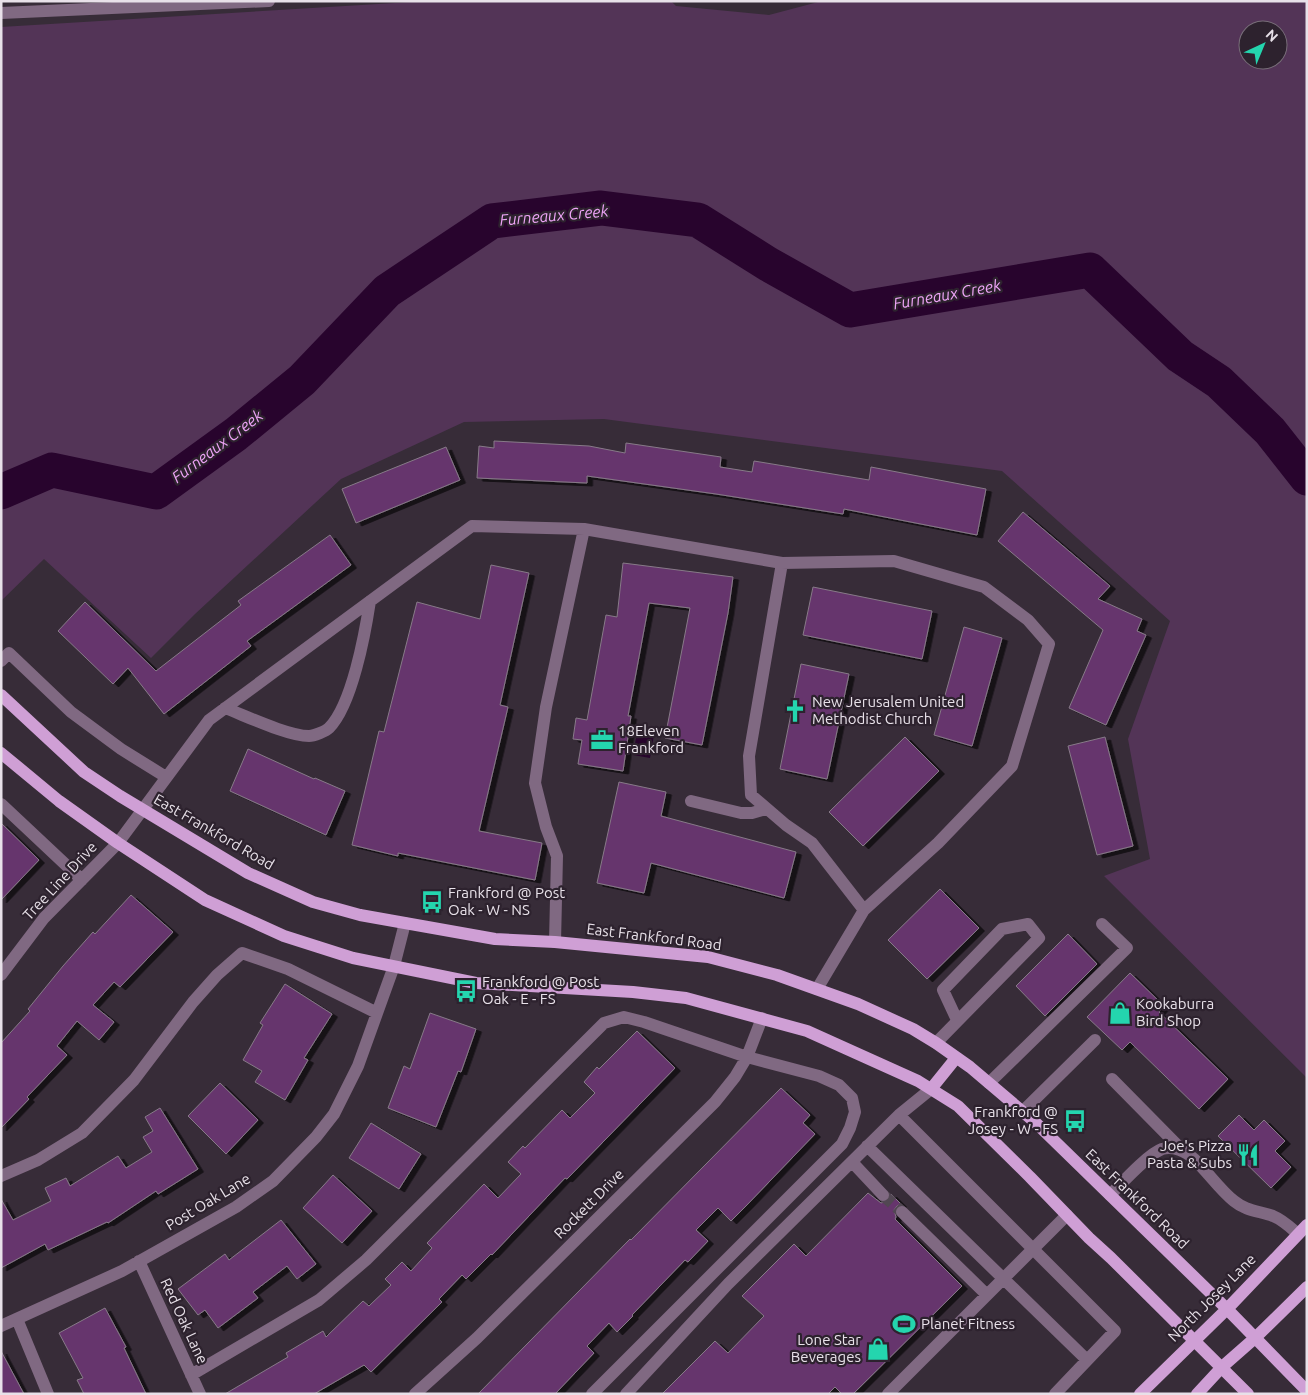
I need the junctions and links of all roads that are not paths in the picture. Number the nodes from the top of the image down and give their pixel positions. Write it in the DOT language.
graph roads {
  1 [pos="269,1"];
  2 [pos="45,6"];
  3 [pos="1,14"];
  4 [pos="584,529"];
  5 [pos="782,563"];
  6 [pos="370,602"];
  7 [pos="1,661"];
  8 [pos="1,695"];
  9 [pos="225,708"];
  10 [pos="1,753"];
  11 [pos="166,777"];
  12 [pos="691,801"];
  13 [pos="1,804"];
  14 [pos="766,809"];
  15 [pos="143,810"];
  16 [pos="118,843"];
  17 [pos="82,880"];
  18 [pos="864,910"];
  19 [pos="405,923"];
  20 [pos="1102,924"];
  21 [pos="555,942"];
  22 [pos="394,966"];
  23 [pos="1,975"];
  24 [pos="817,989"];
  25 [pos="377,1013"];
  26 [pos="762,1018"];
  27 [pos="957,1020"];
  28 [pos="1095,1040"];
  29 [pos="936,1043"];
  30 [pos="747,1057"];
  31 [pos="956,1058"];
  32 [pos="1112,1079"];
  33 [pos="990,1083"];
  34 [pos="931,1089"];
  35 [pos="1023,1112"];
  36 [pos="899,1115"];
  37 [pos="867,1146"];
  38 [pos="1183,1151"];
  39 [pos="852,1162"];
  40 [pos="1,1176"];
  41 [pos="883,1195"];
  42 [pos="1110,1195"];
  43 [pos="902,1212"];
  44 [pos="1067,1215"];
  45 [pos="1302,1230"];
  46 [pos="1033,1248"];
  47 [pos="139,1261"];
  48 [pos="1003,1278"];
  49 [pos="1307,1287"];
  50 [pos="987,1295"];
  51 [pos="1227,1309"];
  52 [pos="17,1319"];
  53 [pos="1,1326"];
  54 [pos="1255,1338"];
  55 [pos="1194,1340"];
  56 [pos="1087,1360"];
  57 [pos="1222,1367"];
  58 [pos="191,1375"];
  59 [pos="1307,1391"];
  60 [pos="889,1393"];
  61 [pos="48,1394"];
  62 [pos="200,1394"];
  63 [pos="415,1394"];
  64 [pos="592,1394"];
  65 [pos="626,1394"];
  66 [pos="1055,1394"];
  67 [pos="1140,1394"];
  68 [pos="1197,1394"];
  69 [pos="1248,1394"];
  1 -- 2 [label="street"];
  2 -- 3 [label="street"];
  4 -- 5 [label="street, Tree Line Drive"];
  4 -- 6 [label="street, Tree Line Drive"];
  4 -- 21 [label="street"];
  5 -- 14 [label="street"];
  5 -- 18 [label="street, Tree Line Drive"];
  6 -- 9 [label="street, Tree Line Drive"];
  6 -- 9 [label="street"];
  7 -- 11 [label="street"];
  8 -- 15 [label="main road, East Frankford Road"];
  9 -- 11 [label="street, Tree Line Drive"];
  10 -- 16 [label="main road"];
  11 -- 15 [label="street, Tree Line Drive"];
  12 -- 14 [label="street"];
  13 -- 17 [label="street"];
  14 -- 18 [label="street"];
  15 -- 16 [label="street, Tree Line Drive"];
  15 -- 19 [label="main road, East Frankford Road"];
  16 -- 17 [label="street, Tree Line Drive"];
  16 -- 22 [label="main road"];
  17 -- 23 [label="street, Tree Line Drive"];
  18 -- 24 [label="street"];
  19 -- 21 [label="main road, East Frankford Road"];
  19 -- 22 [label="street, Post Oak Lane"];
  20 -- 33 [label="street"];
  21 -- 24 [label="main road, East Frankford Road"];
  22 -- 25 [label="street, Post Oak Lane"];
  22 -- 26 [label="main road"];
  24 -- 29 [label="main road, East Frankford Road"];
  25 -- 40 [label="street"];
  25 -- 47 [label="street, Post Oak Lane"];
  26 -- 30 [label="street, Rockett Drive"];
  26 -- 34 [label="main road"];
  27 -- 27 [label="street"];
  27 -- 29 [label="street"];
  28 -- 35 [label="street"];
  29 -- 31 [label="main road, East Frankford Road"];
  30 -- 58 [label="street"];
  30 -- 63 [label="street, Rockett Drive"];
  30 -- 64 [label="street"];
  31 -- 33 [label="main road, East Frankford Road"];
  31 -- 34 [label="main road"];
  32 -- 38 [label="street"];
  33 -- 35 [label="main road, East Frankford Road"];
  34 -- 36 [label="street"];
  34 -- 44 [label="main road"];
  35 -- 42 [label="main road, East Frankford Road"];
  36 -- 37 [label="street"];
  36 -- 46 [label="street"];
  37 -- 39 [label="street"];
  37 -- 48 [label="street"];
  38 -- 42 [label="street"];
  38 -- 45 [label="street"];
  39 -- 41 [label="street"];
  39 -- 65 [label="street"];
  42 -- 51 [label="main road, East Frankford Road"];
  43 -- 50 [label="street"];
  44 -- 46 [label="street"];
  44 -- 55 [label="main road"];
  45 -- 51 [label="main road, North Josey Lane"];
  46 -- 48 [label="street"];
  46 -- 56 [label="street"];
  47 -- 52 [label="street, Post Oak Lane"];
  47 -- 58 [label="street, Red Oak Lane"];
  48 -- 50 [label="street"];
  48 -- 56 [label="street"];
  49 -- 54 [label="main road"];
  50 -- 60 [label="street"];
  51 -- 54 [label="main road, East Frankford Road"];
  51 -- 55 [label="main road, North Josey Lane"];
  52 -- 53 [label="street, Post Oak Lane"];
  52 -- 61 [label="street"];
  54 -- 57 [label="main road"];
  54 -- 59 [label="main road, East Frankford Road"];
  55 -- 57 [label="main road"];
  55 -- 67 [label="main road, North Josey Lane"];
  56 -- 66 [label="street"];
  57 -- 68 [label="main road"];
  57 -- 69 [label="main road"];
  58 -- 62 [label="street, Red Oak Lane"];
}
